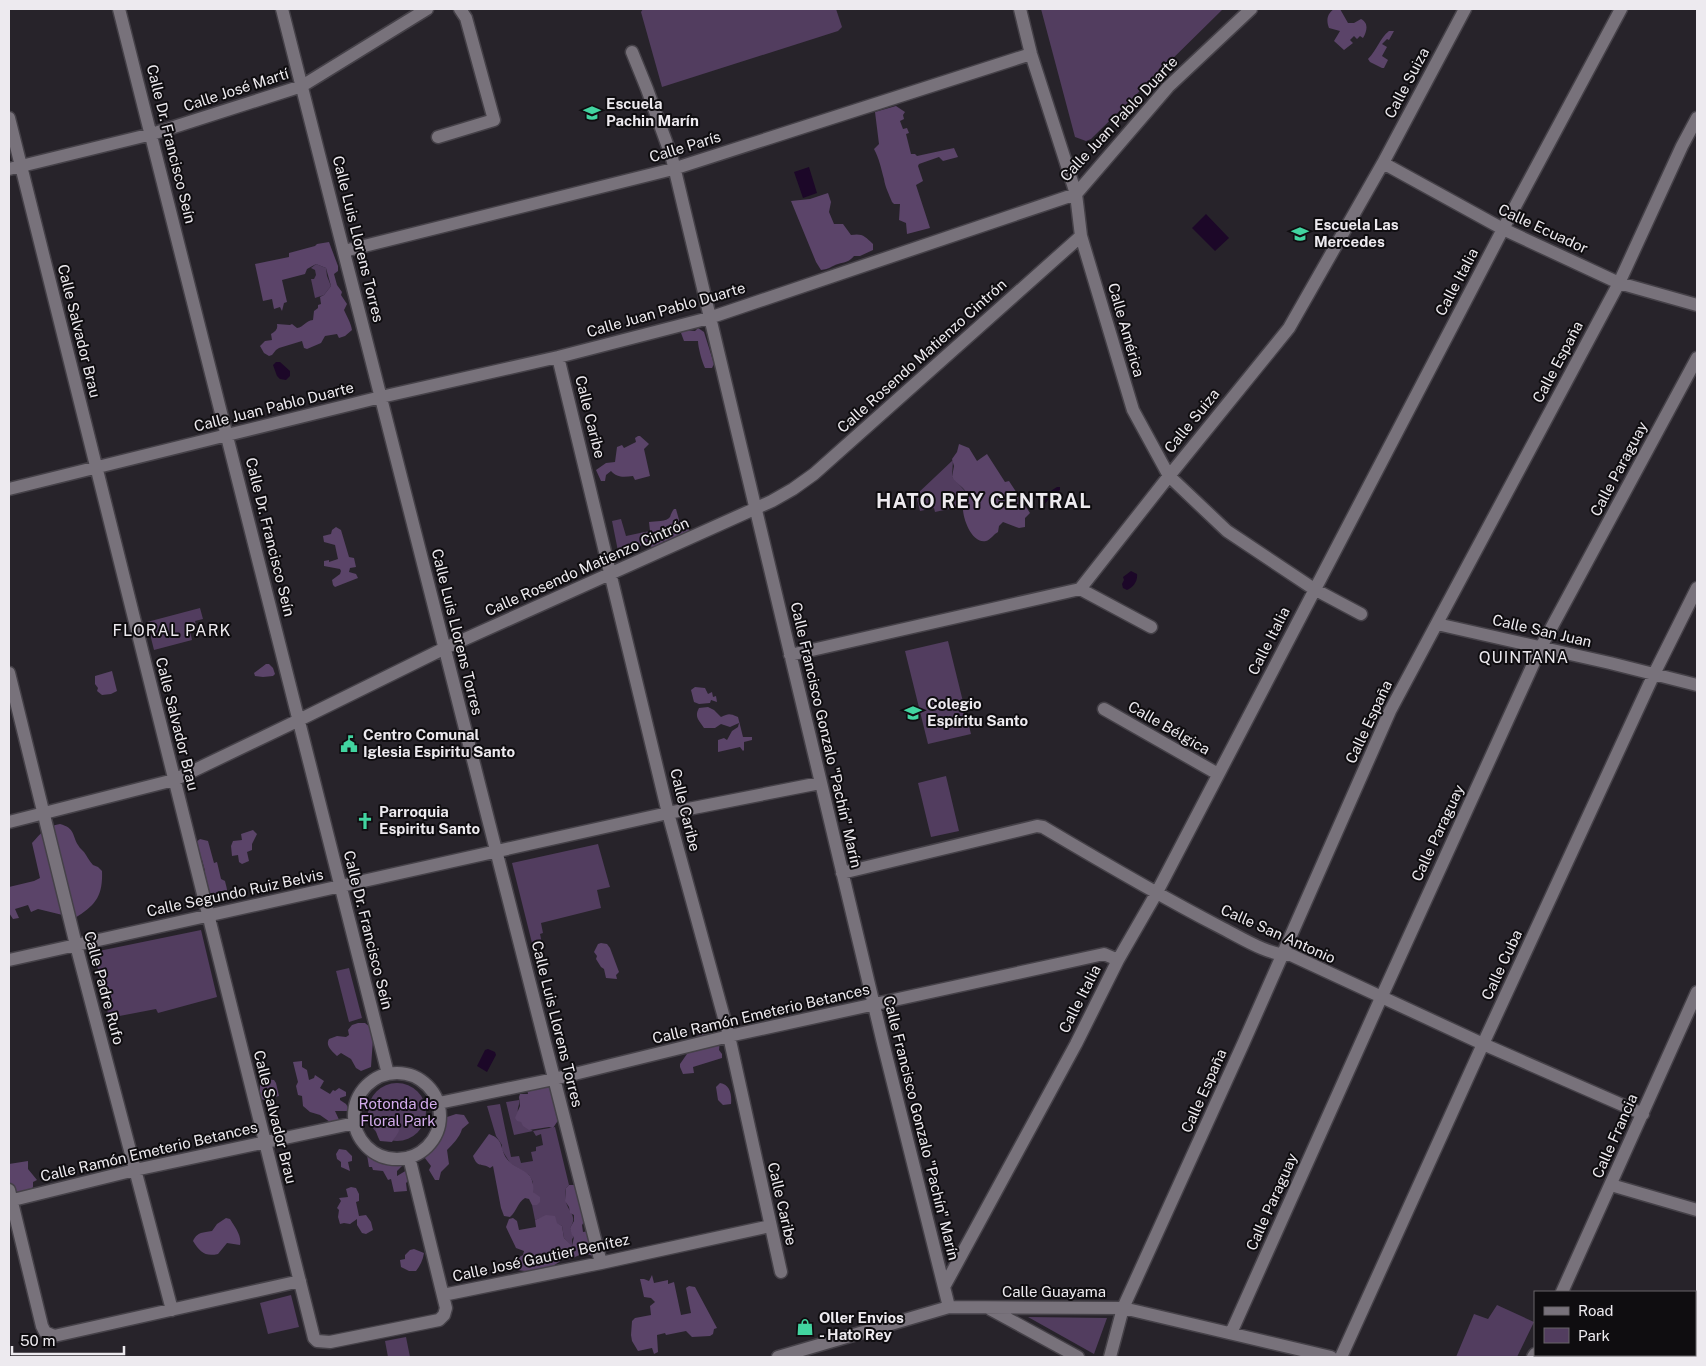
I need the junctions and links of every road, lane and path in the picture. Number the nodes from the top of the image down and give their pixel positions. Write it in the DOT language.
graph roads {
  1 [pos="119,9"];
  2 [pos="282,9"];
  3 [pos="427,9"];
  4 [pos="460,9"];
  5 [pos="1020,9"];
  6 [pos="1251,9"];
  7 [pos="1464,9"];
  8 [pos="1621,9"];
  9 [pos="632,52"];
  10 [pos="1031,54"];
  11 [pos="302,86"];
  12 [pos="9,118"];
  13 [pos="1697,118"];
  14 [pos="152,134"];
  15 [pos="438,137"];
  16 [pos="1383,163"];
  17 [pos="15,168"];
  18 [pos="673,169"];
  19 [pos="1076,194"];
  20 [pos="1503,229"];
  21 [pos="1081,236"];
  22 [pos="344,251"];
  23 [pos="1619,283"];
  24 [pos="1697,306"];
  25 [pos="709,318"];
  26 [pos="558,357"];
  27 [pos="1697,358"];
  28 [pos="381,397"];
  29 [pos="228,435"];
  30 [pos="97,467"];
  31 [pos="1168,476"];
  32 [pos="9,489"];
  33 [pos="756,509"];
  34 [pos="612,574"];
  35 [pos="1080,588"];
  36 [pos="1697,588"];
  37 [pos="1314,589"];
  38 [pos="1362,614"];
  39 [pos="1437,624"];
  40 [pos="1151,627"];
  41 [pos="1541,647"];
  42 [pos="445,648"];
  43 [pos="790,656"];
  44 [pos="9,673"];
  45 [pos="1654,674"];
  46 [pos="1697,685"];
  47 [pos="1104,709"];
  48 [pos="299,720"];
  49 [pos="1218,774"];
  50 [pos="174,780"];
  51 [pos="820,783"];
  52 [pos="668,813"];
  53 [pos="44,814"];
  54 [pos="9,822"];
  55 [pos="497,852"];
  56 [pos="842,873"];
  57 [pos="341,886"];
  58 [pos="1156,894"];
  59 [pos="208,915"];
  60 [pos="76,944"];
  61 [pos="1282,956"];
  62 [pos="9,960"];
  63 [pos="1118,960"];
  64 [pos="1697,992"];
  65 [pos="1381,998"];
  66 [pos="874,1004"];
  67 [pos="729,1036"];
  68 [pos="1483,1044"];
  69 [pos="388,1074"];
  70 [pos="554,1079"];
  71 [pos="438,1103"];
  72 [pos="1643,1114"];
  73 [pos="355,1123"];
  74 [pos="264,1142"];
  75 [pos="409,1157"];
  76 [pos="135,1170"];
  77 [pos="1611,1185"];
  78 [pos="10,1197"];
  79 [pos="1697,1210"];
  80 [pos="770,1226"];
  81 [pos="600,1263"];
  82 [pos="781,1272"];
  83 [pos="300,1281"];
  84 [pos="944,1287"];
  85 [pos="1562,1291"];
  86 [pos="443,1295"];
  87 [pos="949,1307"];
  88 [pos="988,1308"];
  89 [pos="1123,1308"];
  90 [pos="172,1310"];
  91 [pos="1231,1332"];
  92 [pos="314,1338"];
  93 [pos="778,1357"];
  94 [pos="1078,1357"];
  95 [pos="1110,1357"];
  96 [pos="1331,1357"];
  97 [pos="1342,1357"];
  1 -- 14 [label="street, Calle Dr. Francisco Seín"];
  2 -- 11 [label="street, Calle Luis Llorens Torres"];
  3 -- 11 [label="street, Calle José Martí"];
  4 -- 15 [label="street"];
  5 -- 10 [label="street, Calle América"];
  6 -- 19 [label="street, Calle Juan Pablo Duarte"];
  7 -- 16 [label="street, Calle Suiza"];
  8 -- 20 [label="street, Calle Italia"];
  9 -- 18 [label="street, Calle Francisco Gonzalo \"Pachín\" Marín"];
  10 -- 18 [label="street, Calle París"];
  10 -- 19 [label="street, Calle América"];
  11 -- 14 [label="street, Calle José Martí"];
  11 -- 22 [label="street, Calle Luis Llorens Torres"];
  12 -- 17 [label="street, Calle Salvador Brau"];
  13 -- 23 [label="street, Calle España"];
  14 -- 17 [label="street, Calle José Martí"];
  14 -- 29 [label="street, Calle Dr. Francisco Seín"];
  16 -- 20 [label="street, Calle Ecuador"];
  16 -- 31 [label="street, Calle Suiza"];
  17 -- 30 [label="street, Calle Salvador Brau"];
  18 -- 22 [label="street, Calle París"];
  18 -- 25 [label="street, Calle Francisco Gonzalo \"Pachín\" Marín"];
  19 -- 21 [label="street, Calle América"];
  19 -- 25 [label="street, Calle Juan Pablo Duarte"];
  20 -- 23 [label="street, Calle Ecuador"];
  20 -- 37 [label="street, Calle Italia"];
  21 -- 31 [label="street, Calle América"];
  21 -- 33 [label="street, Calle Rosendo Matienzo Cintrón"];
  22 -- 28 [label="street, Calle Luis Llorens Torres"];
  23 -- 24 [label="street, Calle Ecuador"];
  23 -- 39 [label="street, Calle España"];
  25 -- 26 [label="street, Calle Juan Pablo Duarte"];
  25 -- 33 [label="street, Calle Francisco Gonzalo \"Pachín\" Marín"];
  26 -- 28 [label="street, Calle Juan Pablo Duarte"];
  26 -- 34 [label="street, Calle Caribe"];
  27 -- 41 [label="street, Calle Paraguay"];
  28 -- 29 [label="street, Calle Juan Pablo Duarte"];
  28 -- 42 [label="street, Calle Luis Llorens Torres"];
  29 -- 30 [label="street, Calle Juan Pablo Duarte"];
  29 -- 48 [label="street, Calle Dr. Francisco Seín"];
  30 -- 32 [label="street, Calle Juan Pablo Duarte"];
  30 -- 50 [label="street, Calle Salvador Brau"];
  31 -- 35 [label="street, Calle Suiza"];
  31 -- 37 [label="street, Calle América"];
  33 -- 34 [label="street, Calle Rosendo Matienzo Cintrón"];
  33 -- 43 [label="street, Calle Francisco Gonzalo \"Pachín\" Marín"];
  34 -- 42 [label="street, Calle Rosendo Matienzo Cintrón"];
  34 -- 52 [label="street, Calle Caribe"];
  35 -- 40 [label="street"];
  35 -- 43 [label="street"];
  36 -- 45 [label="street, Calle Cuba"];
  37 -- 38 [label="street, Calle América"];
  37 -- 49 [label="street, Calle Italia"];
  39 -- 41 [label="street, Calle San Juan"];
  39 -- 61 [label="street, Calle España"];
  41 -- 45 [label="street, Calle San Juan"];
  41 -- 65 [label="street, Calle Paraguay"];
  42 -- 48 [label="street, Calle Rosendo Matienzo Cintrón"];
  42 -- 55 [label="street, Calle Luis Llorens Torres"];
  43 -- 51 [label="street, Calle Francisco Gonzalo \"Pachín\" Marín"];
  44 -- 53 [label="street, Calle Padre Rufo"];
  45 -- 46 [label="street, Calle San Juan"];
  45 -- 68 [label="street, Calle Cuba"];
  47 -- 49 [label="street, Calle Bélgica"];
  48 -- 50 [label="street, Calle Rosendo Matienzo Cintrón"];
  48 -- 57 [label="street, Calle Dr. Francisco Seín"];
  49 -- 58 [label="street, Calle Italia"];
  50 -- 53 [label="street, Calle Rosendo Matienzo Cintrón"];
  50 -- 59 [label="street, Calle Salvador Brau"];
  51 -- 52 [label="street, Calle Segundo Ruiz Belvis"];
  51 -- 56 [label="street, Calle Francisco Gonzalo \"Pachín\" Marín"];
  52 -- 55 [label="street, Calle Segundo Ruiz Belvis"];
  52 -- 67 [label="street, Calle Caribe"];
  53 -- 54 [label="street, Calle Rosendo Matienzo Cintrón"];
  53 -- 60 [label="street, Calle Padre Rufo"];
  55 -- 57 [label="street, Calle Segundo Ruiz Belvis"];
  55 -- 70 [label="street, Calle Luis Llorens Torres"];
  56 -- 58 [label="street, Calle San Antonio"];
  56 -- 66 [label="street, Calle Francisco Gonzalo \"Pachín\" Marín"];
  57 -- 59 [label="street, Calle Segundo Ruiz Belvis"];
  57 -- 69 [label="street, Calle Dr. Francisco Seín"];
  58 -- 61 [label="street, Calle San Antonio"];
  58 -- 63 [label="street, Calle Italia"];
  59 -- 60 [label="street, Calle Segundo Ruiz Belvis"];
  59 -- 74 [label="street, Calle Salvador Brau"];
  60 -- 62 [label="street, Calle Segundo Ruiz Belvis"];
  60 -- 76 [label="street, Calle Padre Rufo"];
  61 -- 65 [label="street, Calle San Antonio"];
  61 -- 89 [label="street, Calle España"];
  63 -- 66 [label="street, Calle Ramón Emeterio Betances"];
  63 -- 84 [label="street, Calle Italia"];
  64 -- 72 [label="street, Calle Francia"];
  65 -- 68 [label="street, Calle San Antonio"];
  65 -- 91 [label="street, Calle Paraguay"];
  66 -- 67 [label="street, Calle Ramón Emeterio Betances"];
  66 -- 84 [label="street, Calle Francisco Gonzalo \"Pachín\" Marín"];
  67 -- 70 [label="street, Calle Ramón Emeterio Betances"];
  67 -- 80 [label="street, Calle Caribe"];
  68 -- 72 [label="street, Calle San Antonio"];
  68 -- 97 [label="street, Calle Cuba"];
  69 -- 71 [label="street"];
  69 -- 73 [label="street"];
  70 -- 71 [label="street, Calle Ramón Emeterio Betances"];
  70 -- 81 [label="street, Calle Luis Llorens Torres"];
  71 -- 75 [label="street"];
  72 -- 77 [label="street, Calle Francia"];
  73 -- 74 [label="street, Calle Ramón Emeterio Betances"];
  73 -- 75 [label="street"];
  74 -- 76 [label="street, Calle Ramón Emeterio Betances"];
  74 -- 83 [label="street, Calle Salvador Brau"];
  75 -- 86 [label="street"];
  76 -- 78 [label="street, Calle Ramón Emeterio Betances"];
  76 -- 90 [label="street, Calle Padre Rufo"];
  77 -- 79 [label="street"];
  77 -- 85 [label="street, Calle Francia"];
  78 -- 90 [label="street"];
  80 -- 81 [label="street, Calle José Gautier Benítez"];
  80 -- 82 [label="street, Calle Caribe"];
  81 -- 86 [label="street, Calle José Gautier Benítez"];
  83 -- 90 [label="street"];
  83 -- 92 [label="street, Calle Salvador Brau"];
  84 -- 87 [label="street, Calle Francisco Gonzalo \"Pachín\" Marín"];
  86 -- 92 [label="street, Calle José Gautier Benítez"];
  87 -- 88 [label="street, Calle Guayama"];
  87 -- 93 [label="street, Calle Guayama"];
  88 -- 89 [label="street, Calle Guayama"];
  88 -- 94 [label="street"];
  89 -- 91 [label="street, Calle Guayama"];
  89 -- 95 [label="street, Calle España"];
  91 -- 96 [label="street, Calle Guayama"];
}
